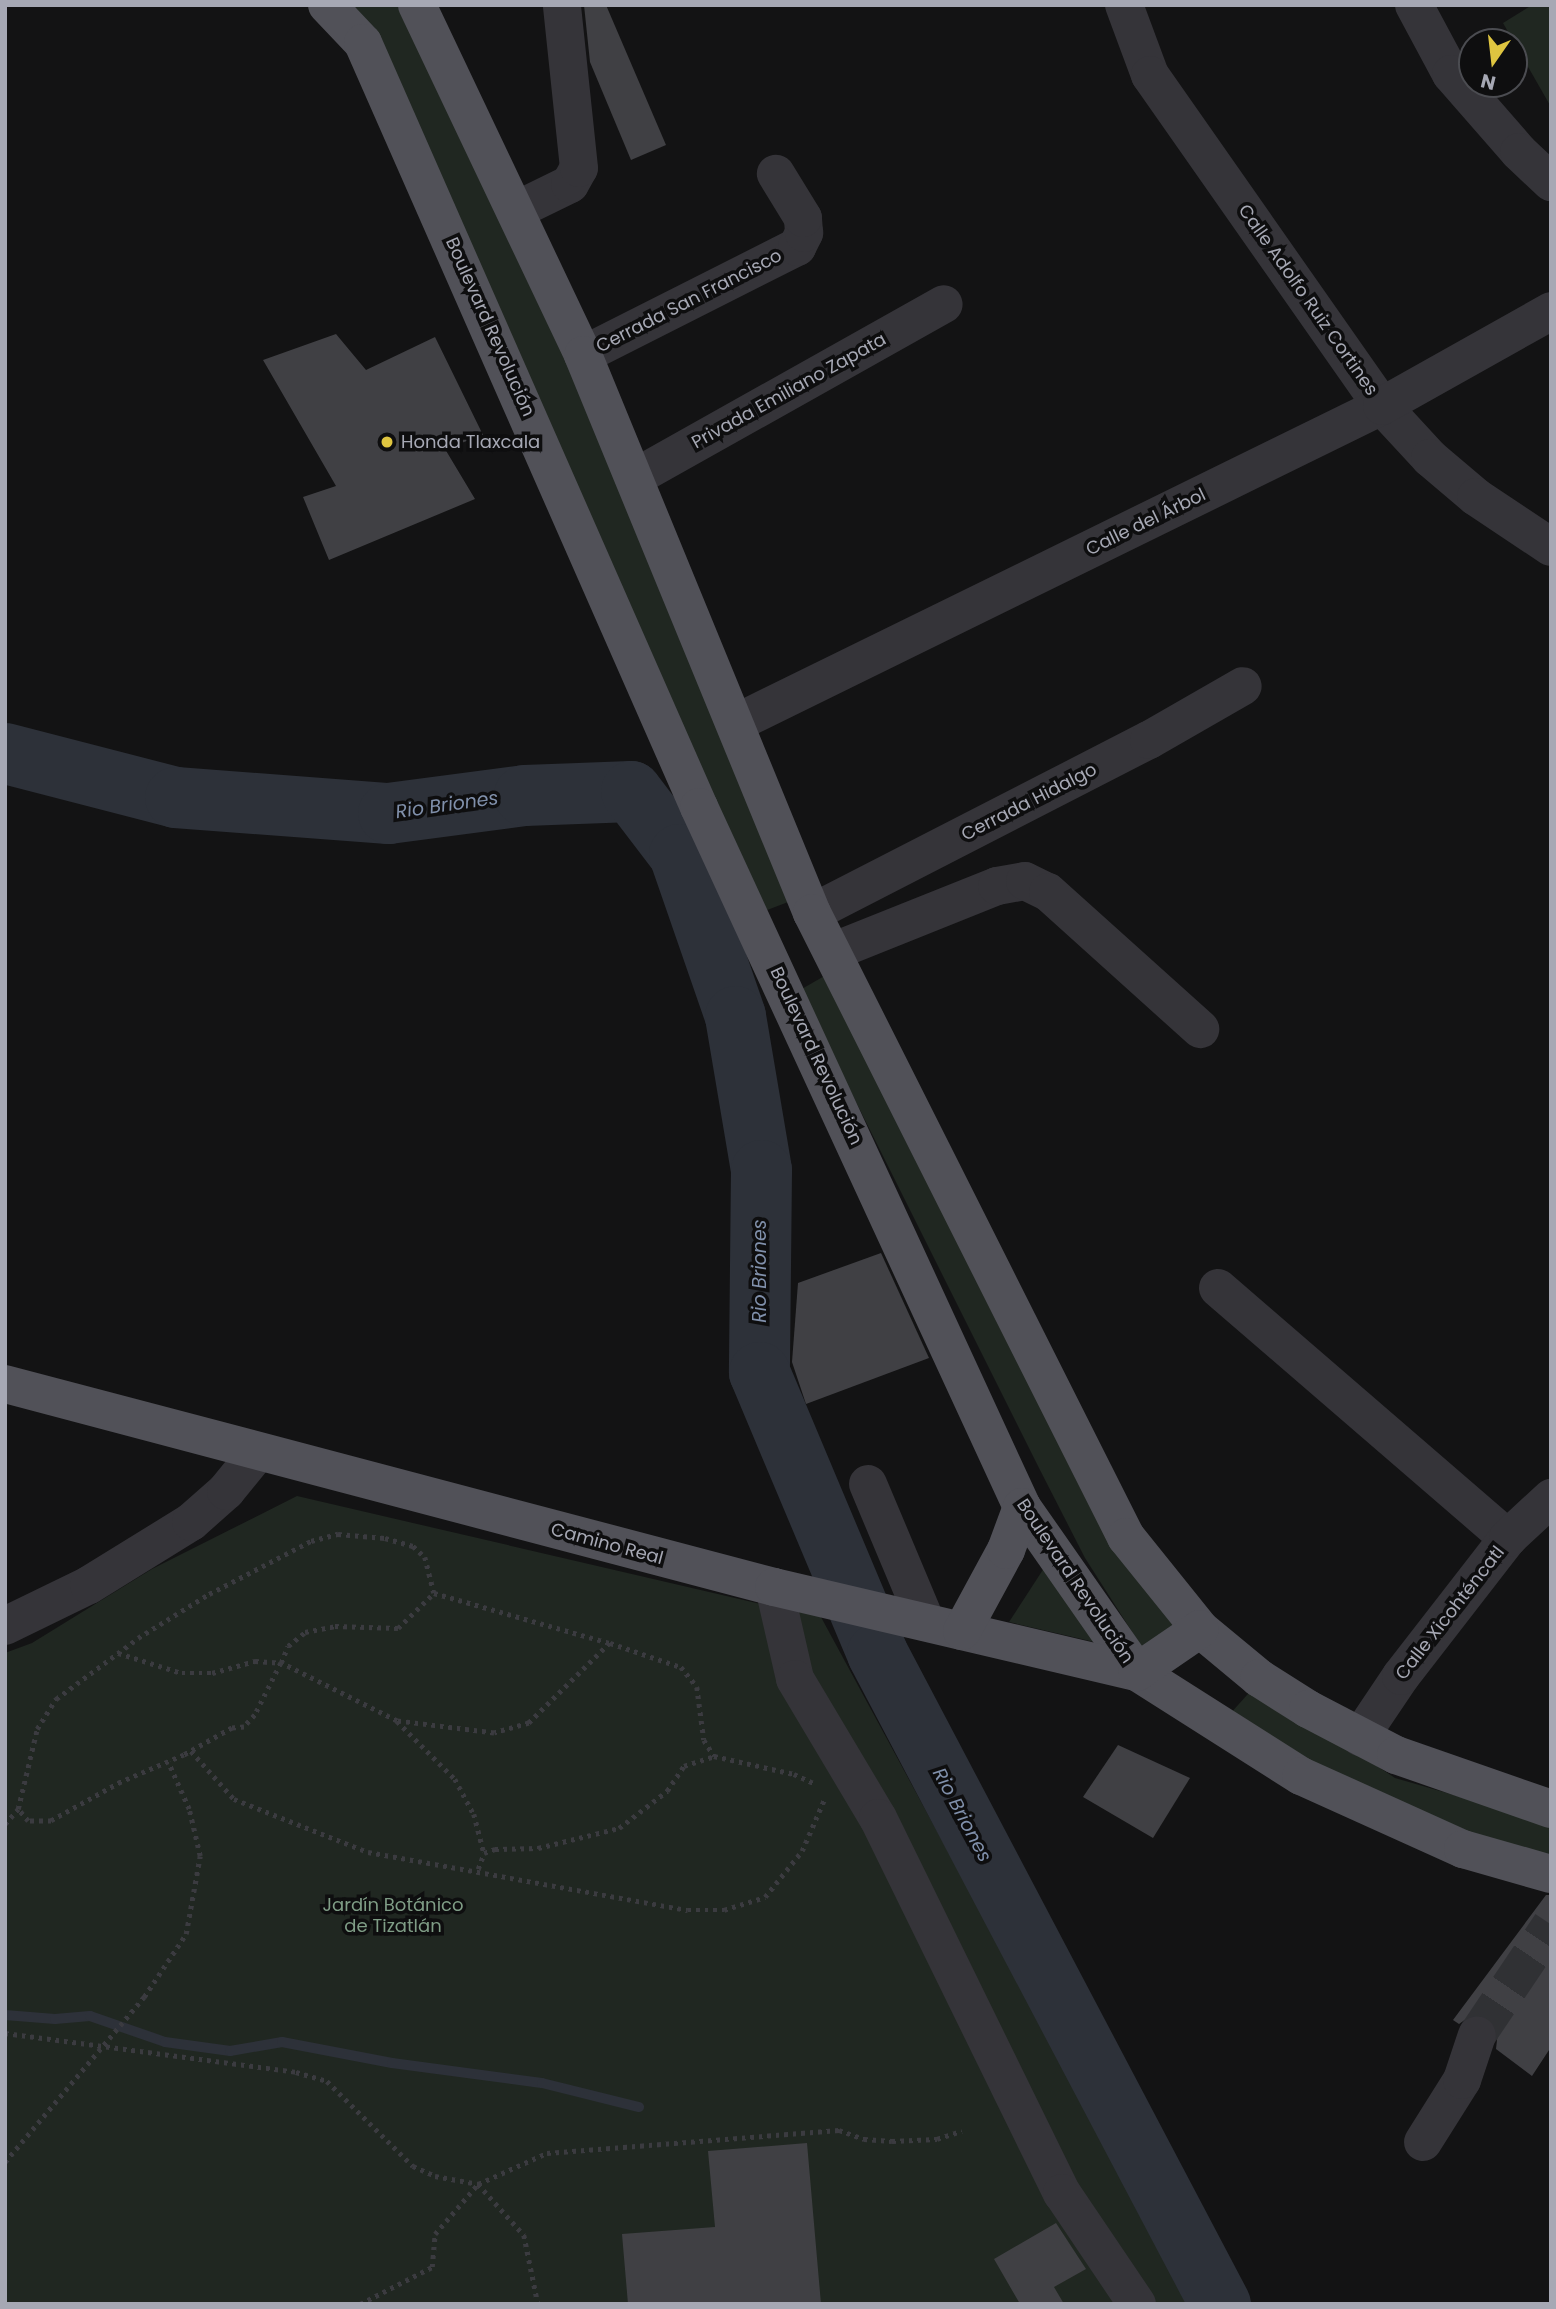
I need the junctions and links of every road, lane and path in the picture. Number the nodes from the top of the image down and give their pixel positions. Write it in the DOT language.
graph roads {
  1 [pos="327,5"];
  2 [pos="417,5"];
  3 [pos="562,5"];
  4 [pos="1124,5"];
  5 [pos="1414,5"];
  6 [pos="776,174"];
  7 [pos="1551,182"];
  8 [pos="515,211"];
  9 [pos="944,304"];
  10 [pos="1551,311"];
  11 [pos="583,355"];
  12 [pos="1382,406"];
  13 [pos="634,478"];
  14 [pos="1551,547"];
  15 [pos="1242,686"];
  16 [pos="736,723"];
  17 [pos="812,913"];
  18 [pos="832,952"];
  19 [pos="1200,1029"];
  20 [pos="1218,1288"];
  21 [pos="5,1384"];
  22 [pos="257,1453"];
  23 [pos="868,1484"];
  24 [pos="1551,1498"];
  25 [pos="1022,1507"];
  26 [pos="1508,1538"];
  27 [pos="781,1589"];
  28 [pos="434,1593"];
  29 [pos="929,1624"];
  30 [pos="5,1626"];
  31 [pos="1200,1629"];
  32 [pos="610,1643"];
  33 [pos="118,1653"];
  34 [pos="281,1663"];
  35 [pos="1137,1672"];
  36 [pos="397,1721"];
  37 [pos="1360,1737"];
  38 [pos="191,1751"];
  39 [pos="714,1756"];
  40 [pos="168,1762"];
  41 [pos="825,1796"];
  42 [pos="832,1804"];
  43 [pos="18,1809"];
  44 [pos="1551,1809"];
  45 [pos="5,1824"];
  46 [pos="484,1853"];
  47 [pos="478,1869"];
  48 [pos="1551,1874"];
  49 [pos="5,2033"];
  50 [pos="1477,2035"];
  51 [pos="104,2047"];
  52 [pos="962,2131"];
  53 [pos="1423,2142"];
  54 [pos="5,2162"];
  55 [pos="478,2184"];
  56 [pos="360,2304"];
  57 [pos="538,2304"];
  58 [pos="1137,2304"];
  1 -- 25 [label="main road, Boulevard Revolución"];
  2 -- 8 [label="main road"];
  3 -- 8 [label="street"];
  4 -- 12 [label="street, Calle Adolfo Ruiz Cortines"];
  5 -- 7 [label="street"];
  6 -- 11 [label="street, Cerrada San Francisco"];
  8 -- 11 [label="main road"];
  9 -- 13 [label="street, Privada Emiliano Zapata"];
  10 -- 12 [label="street, Calle del Árbol"];
  11 -- 13 [label="main road"];
  12 -- 14 [label="street, Calle Adolfo Ruiz Cortines"];
  12 -- 16 [label="street, Calle del Árbol"];
  13 -- 16 [label="main road"];
  15 -- 17 [label="street, Cerrada Hidalgo"];
  16 -- 17 [label="main road"];
  17 -- 18 [label="main road"];
  18 -- 19 [label="street"];
  18 -- 31 [label="main road"];
  20 -- 26 [label="street"];
  21 -- 22 [label="main road, Camino Real"];
  22 -- 27 [label="main road, Camino Real"];
  22 -- 30 [label="street"];
  23 -- 29 [label="street"];
  24 -- 26 [label="street, Calle Xicohténcatl"];
  25 -- 29 [label="main road"];
  25 -- 35 [label="main road, Boulevard Revolución"];
  26 -- 37 [label="street, Calle Xicohténcatl"];
  27 -- 29 [label="main road, Camino Real"];
  27 -- 58 [label="street"];
  28 -- 32 [label="path"];
  28 -- 33 [label="path"];
  28 -- 34 [label="path"];
  29 -- 35 [label="main road, Camino Real"];
  31 -- 35 [label="main road"];
  31 -- 37 [label="main road"];
  32 -- 36 [label="path"];
  32 -- 39 [label="path"];
  33 -- 34 [label="path"];
  33 -- 43 [label="path"];
  34 -- 36 [label="path"];
  34 -- 38 [label="path"];
  35 -- 48 [label="main road, Boulevard Revolución"];
  36 -- 46 [label="path"];
  37 -- 44 [label="main road"];
  38 -- 40 [label="path"];
  38 -- 47 [label="path"];
  39 -- 41 [label="path"];
  39 -- 46 [label="path"];
  40 -- 43 [label="path"];
  40 -- 51 [label="path"];
  41 -- 42 [label="path"];
  41 -- 47 [label="path"];
  43 -- 45 [label="path"];
  46 -- 47 [label="path"];
  49 -- 51 [label="path"];
  50 -- 53 [label="street"];
  51 -- 54 [label="path"];
  51 -- 55 [label="path"];
  52 -- 55 [label="path"];
  55 -- 56 [label="path"];
  55 -- 57 [label="path"];
}
